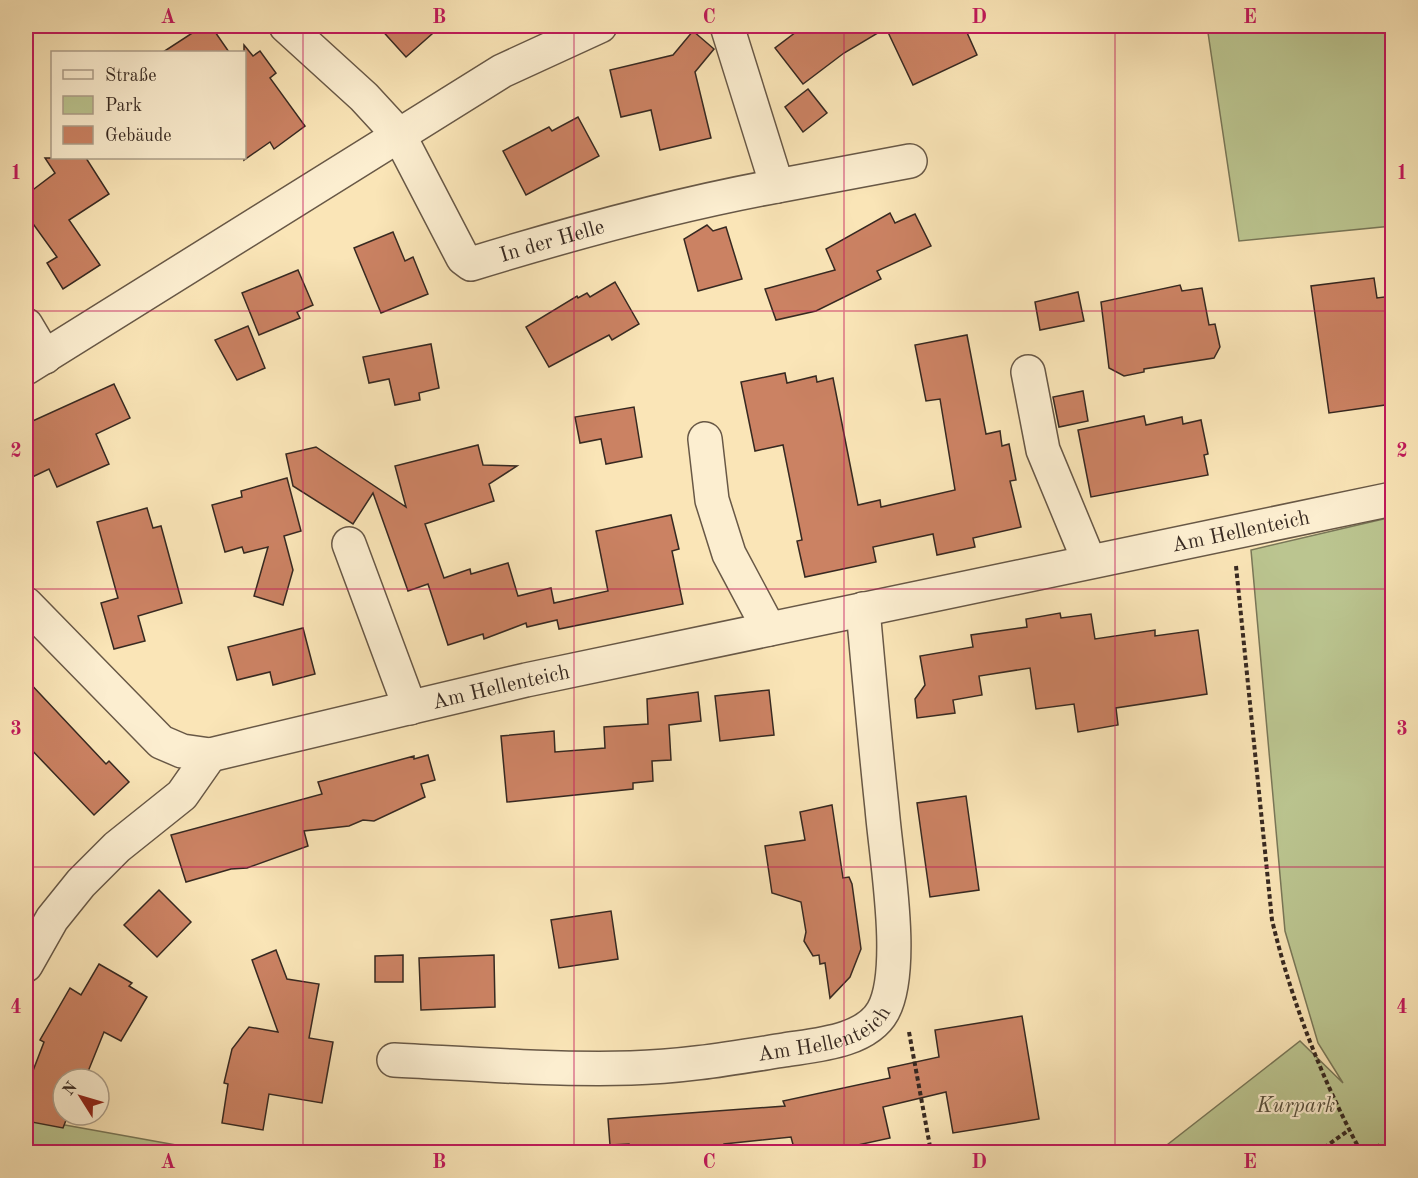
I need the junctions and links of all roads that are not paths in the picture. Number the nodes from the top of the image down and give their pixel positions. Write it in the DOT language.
graph roads {
  1 [pos="286,26"];
  2 [pos="600,26"];
  3 [pos="727,26"];
  4 [pos="399,135"];
  5 [pos="910,161"];
  6 [pos="777,186"];
  7 [pos="26,325"];
  8 [pos="35,363"];
  9 [pos="1028,372"];
  10 [pos="705,439"];
  11 [pos="1392,499"];
  12 [pos="349,544"];
  13 [pos="1089,561"];
  14 [pos="863,609"];
  15 [pos="30,619"];
  16 [pos="769,629"];
  17 [pos="410,708"];
  18 [pos="210,755"];
  19 [pos="26,965"];
  20 [pos="394,1060"];
  1 -- 4 [label="street"];
  2 -- 4 [label="street"];
  3 -- 6 [label="street"];
  4 -- 6 [label="street, In der Helle"];
  4 -- 8 [label="street"];
  5 -- 6 [label="street, In der Helle"];
  7 -- 8 [label="street"];
  9 -- 13 [label="street"];
  10 -- 16 [label="street"];
  11 -- 13 [label="street, Am Hellenteich"];
  12 -- 17 [label="street, Am Hellenteich"];
  13 -- 14 [label="street, Am Hellenteich"];
  14 -- 16 [label="street, Am Hellenteich"];
  14 -- 20 [label="street, Am Hellenteich"];
  15 -- 18 [label="street, Am Hellenteich"];
  16 -- 17 [label="street, Am Hellenteich"];
  17 -- 18 [label="street, Am Hellenteich"];
  18 -- 19 [label="street"];
}
